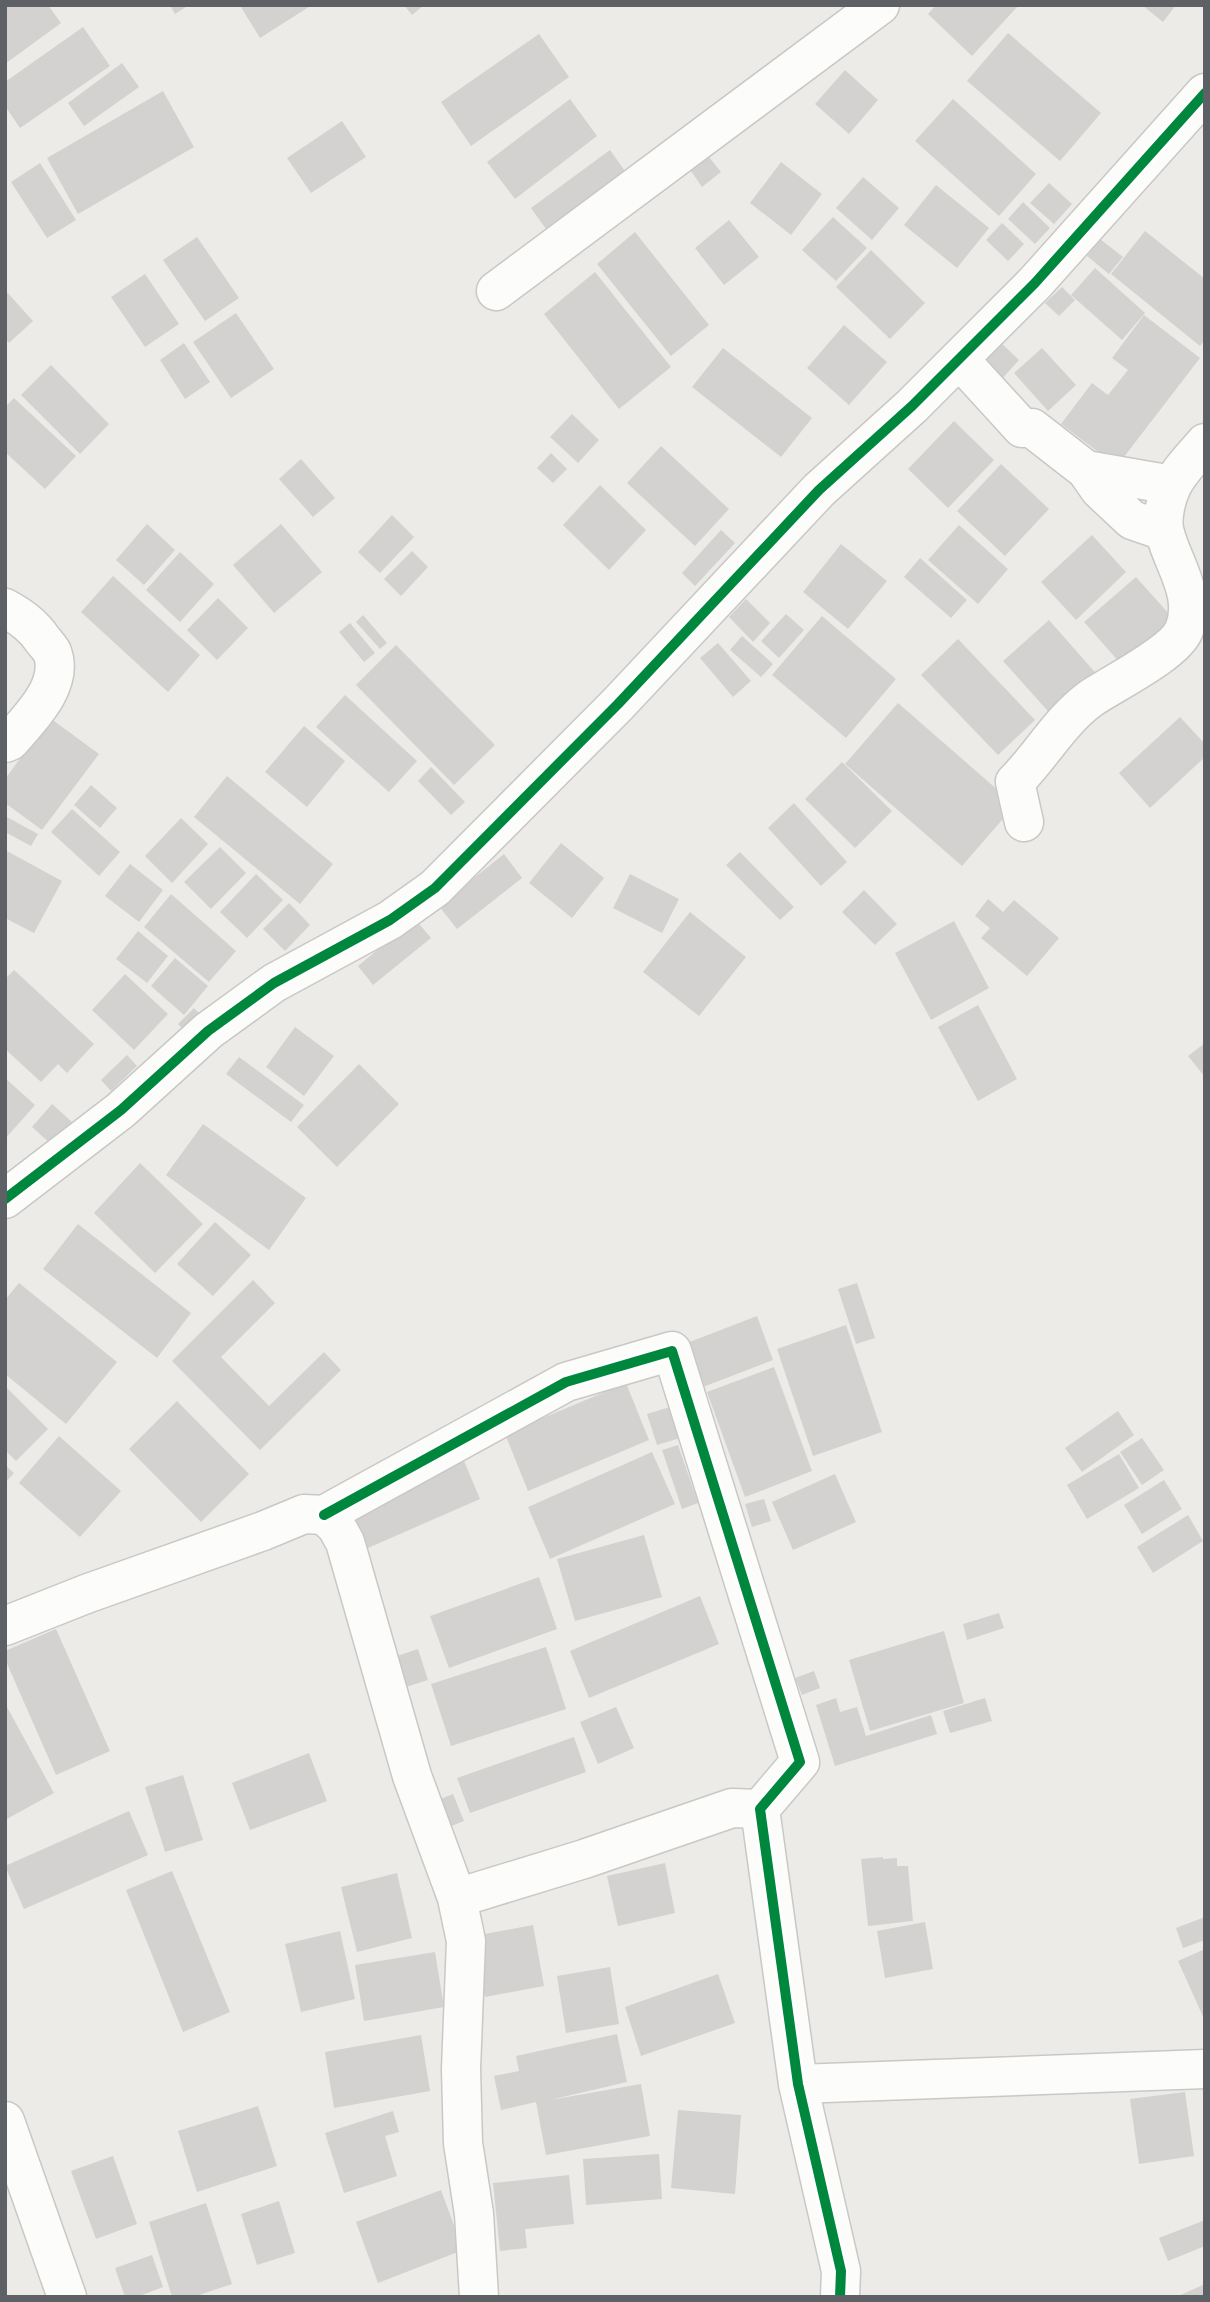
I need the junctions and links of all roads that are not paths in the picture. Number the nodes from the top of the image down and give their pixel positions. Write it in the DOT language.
graph roads {
  1 [pos="880,5"];
  2 [pos="1205,93"];
  3 [pos="496,291"];
  4 [pos="959,359"];
  5 [pos="1205,443"];
  6 [pos="1086,470"];
  7 [pos="1172,485"];
  8 [pos="1164,531"];
  9 [pos="5,608"];
  10 [pos="5,743"];
  11 [pos="1024,822"];
  12 [pos="5,1199"];
  13 [pos="324,1515"];
  14 [pos="5,1626"];
  15 [pos="760,1809"];
  16 [pos="457,1898"];
  17 [pos="1205,2069"];
  18 [pos="799,2084"];
  19 [pos="5,2121"];
  20 [pos="67,2297"];
  21 [pos="479,2297"];
  22 [pos="840,2297"];
  1 -- 3 [label="street"];
  2 -- 4 [label="street"];
  4 -- 6 [label="street"];
  4 -- 12 [label="street"];
  5 -- 7 [label="street"];
  6 -- 7 [label="street"];
  6 -- 8 [label="street"];
  7 -- 8 [label="street"];
  8 -- 11 [label="street"];
  9 -- 10 [label="street"];
  13 -- 14 [label="street"];
  13 -- 15 [label="street"];
  13 -- 16 [label="street"];
  15 -- 16 [label="street"];
  15 -- 18 [label="street"];
  16 -- 21 [label="street"];
  17 -- 18 [label="street"];
  18 -- 22 [label="street"];
  19 -- 20 [label="street"];
}
